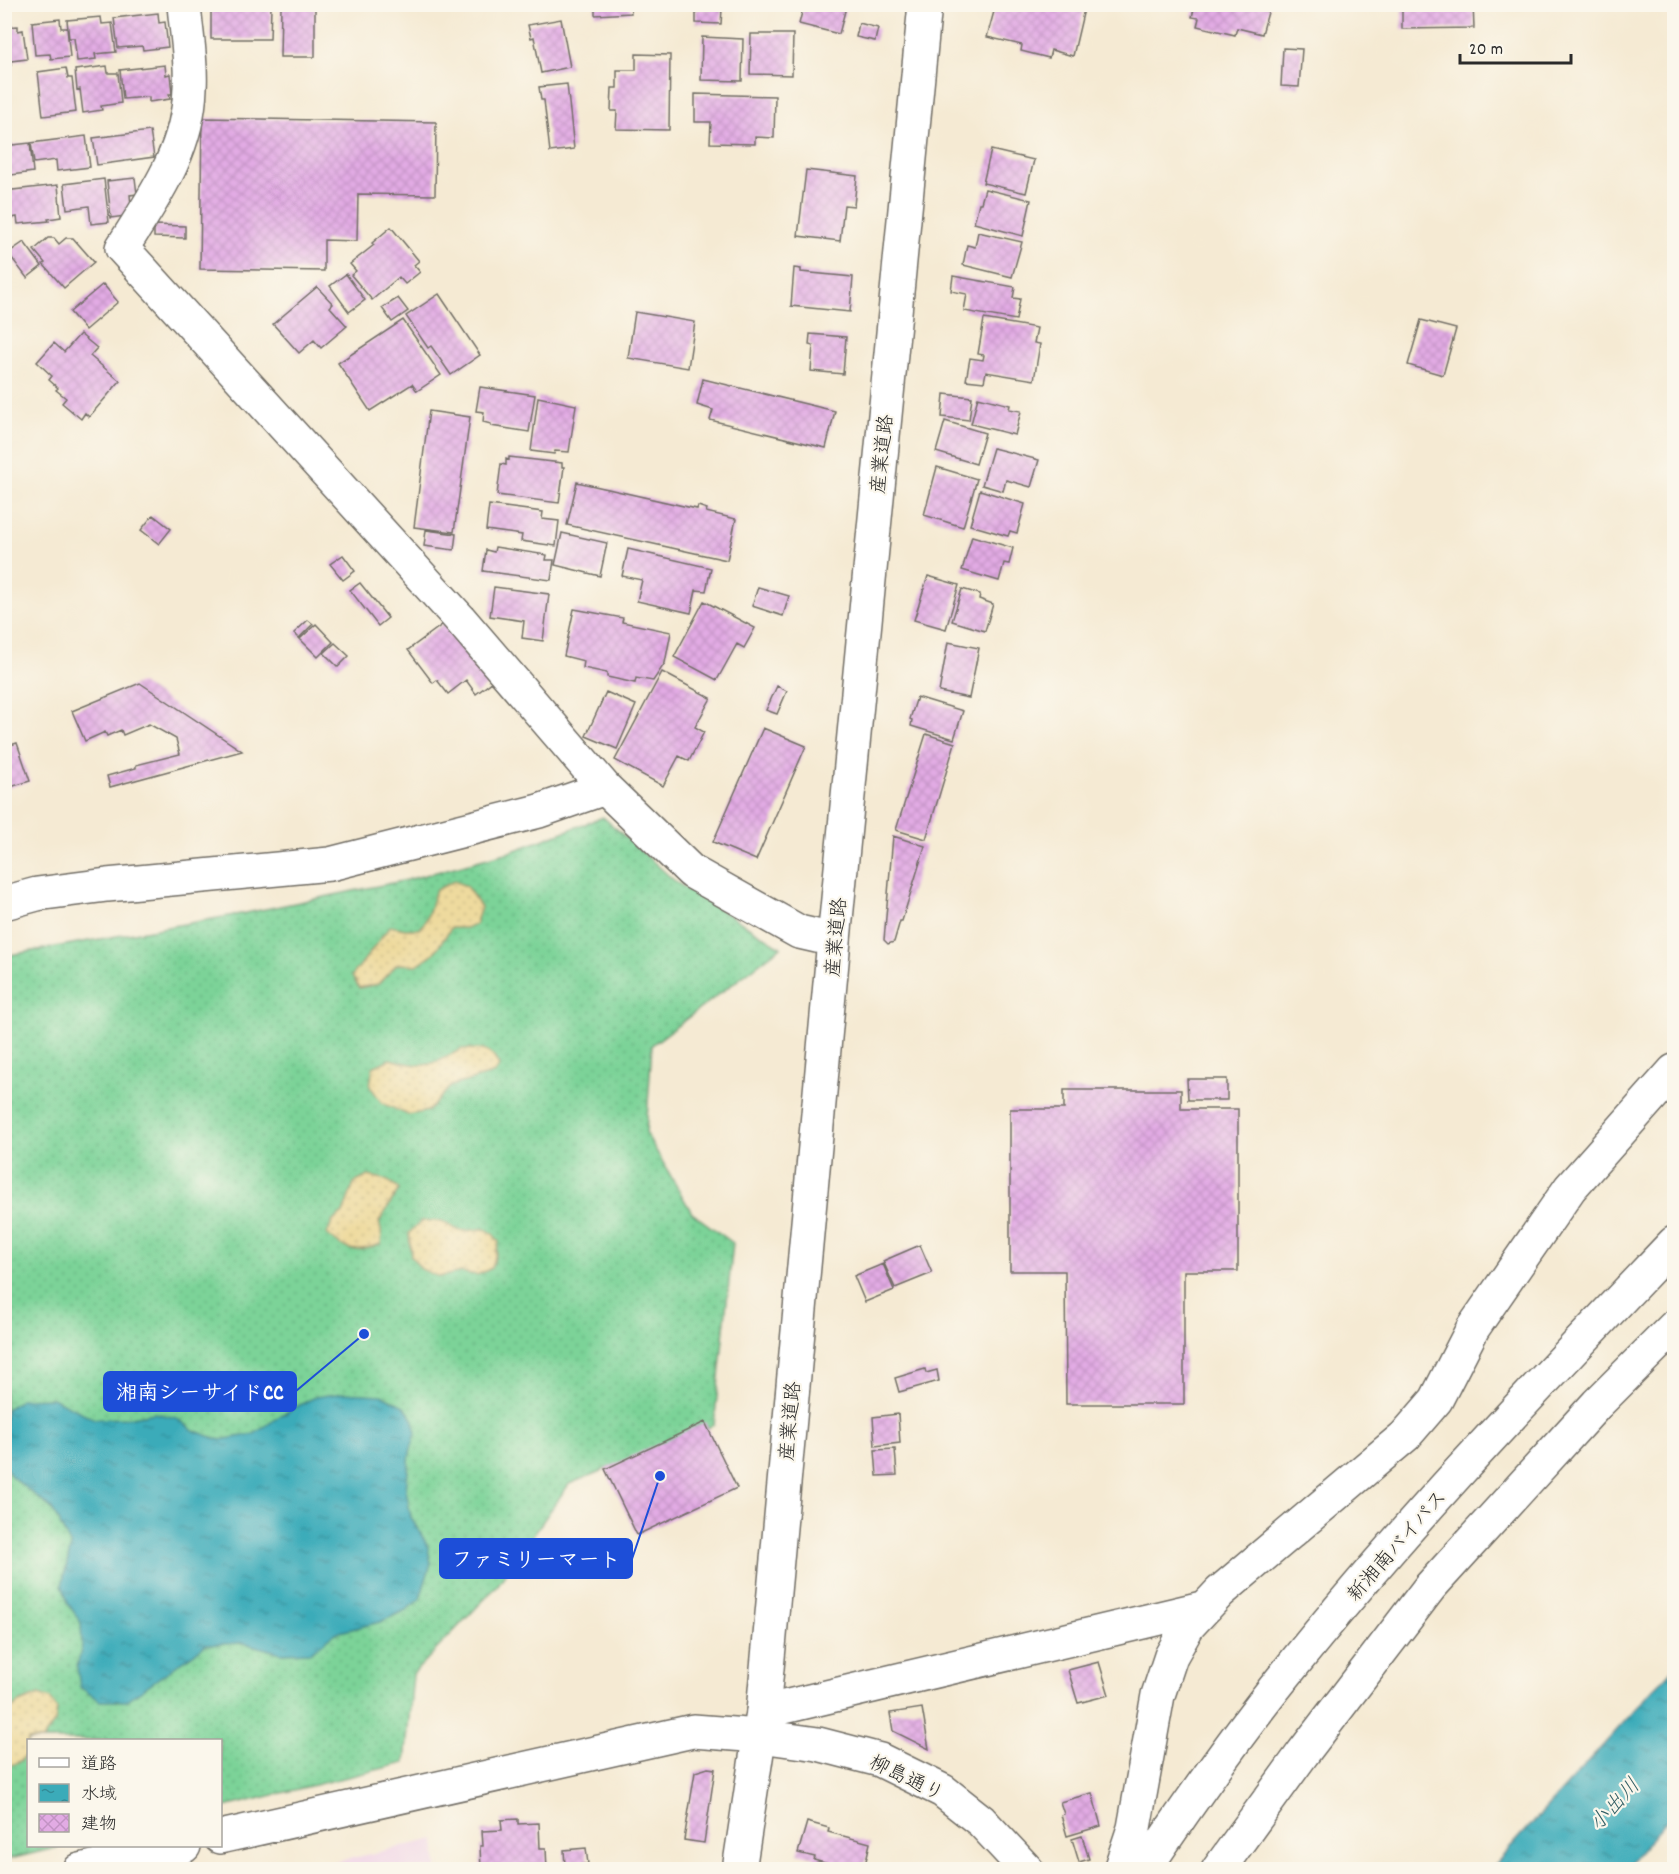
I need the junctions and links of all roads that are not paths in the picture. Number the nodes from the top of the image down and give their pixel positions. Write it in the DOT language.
graph roads {
  1 [pos="184,4"];
  2 [pos="925,4"];
  3 [pos="604,788"];
  4 [pos="4,903"];
  5 [pos="834,940"];
  6 [pos="1674,1071"];
  7 [pos="1674,1243"];
  8 [pos="1674,1327"];
  9 [pos="1206,1606"];
  10 [pos="761,1724"];
  11 [pos="222,1837"];
  12 [pos="175,1847"];
  13 [pos="80,1869"];
  14 [pos="739,1869"];
  15 [pos="1027,1869"];
  16 [pos="1120,1869"];
  17 [pos="1144,1869"];
  18 [pos="1218,1869"];
  1 -- 3 [label="main road"];
  2 -- 5 [label="main road, 産業道路"];
  3 -- 4 [label="main road"];
  3 -- 5 [label="main road"];
  5 -- 10 [label="main road, 産業道路"];
  6 -- 9 [label="main road"];
  7 -- 17 [label="main road, 新湘南バイパス"];
  8 -- 18 [label="main road"];
  9 -- 10 [label="main road"];
  9 -- 16 [label="main road"];
  10 -- 11 [label="main road"];
  10 -- 14 [label="main road, 産業道路"];
  10 -- 15 [label="main road, 柳島通り"];
  12 -- 13 [label="main road"];
}
